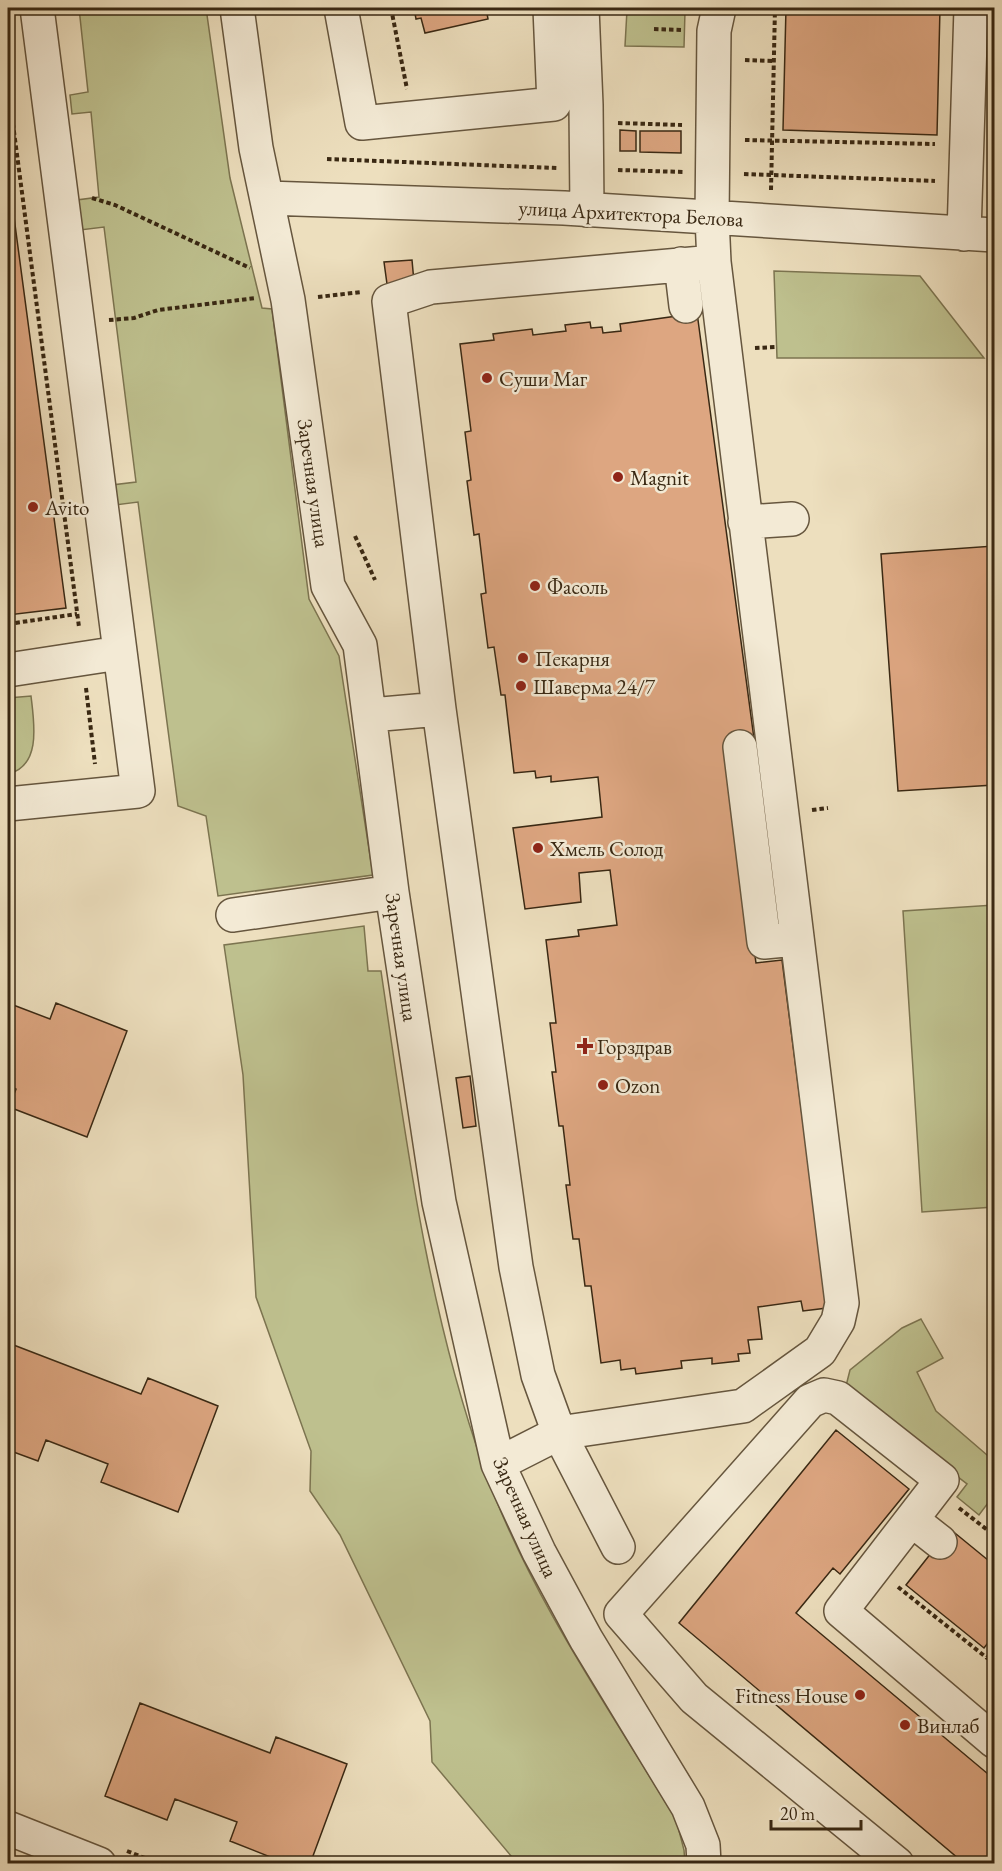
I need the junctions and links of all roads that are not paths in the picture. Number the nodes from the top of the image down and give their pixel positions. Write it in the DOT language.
graph roads {
  1 [pos="37,8"];
  2 [pos="237,8"];
  3 [pos="341,8"];
  4 [pos="550,8"];
  5 [pos="582,8"];
  6 [pos="719,8"];
  7 [pos="970,8"];
  8 [pos="267,198"];
  9 [pos="587,210"];
  10 [pos="712,218"];
  11 [pos="979,235"];
  12 [pos="714,262"];
  13 [pos="681,264"];
  14 [pos="686,306"];
  15 [pos="792,519"];
  16 [pos="745,522"];
  17 [pos="119,653"];
  18 [pos="8,670"];
  19 [pos="439,709"];
  20 [pos="371,715"];
  21 [pos="740,747"];
  22 [pos="8,804"];
  23 [pos="392,892"];
  24 [pos="233,915"];
  25 [pos="796,939"];
  26 [pos="814,1310"];
  27 [pos="820,1352"];
  28 [pos="559,1433"];
  29 [pos="498,1464"];
  30 [pos="912,1520"];
  31 [pos="940,1542"];
  32 [pos="618,1547"];
  33 [pos="621,1614"];
  34 [pos="586,1639"];
  35 [pos="994,1741"];
  36 [pos="8,1828"];
  37 [pos="707,1857"];
  38 [pos="99,1863"];
  39 [pos="897,1863"];
  1 -- 17 [label="street"];
  2 -- 8 [label="street, Заречная улица"];
  3 -- 4 [label="street"];
  5 -- 9 [label="street"];
  6 -- 10 [label="street"];
  7 -- 11 [label="street"];
  8 -- 9 [label="street, улица Архитектора Белова"];
  8 -- 20 [label="street, Заречная улица"];
  9 -- 10 [label="street, улица Архитектора Белова"];
  10 -- 11 [label="street, улица Архитектора Белова"];
  10 -- 12 [label="street"];
  12 -- 13 [label="street"];
  12 -- 16 [label="street"];
  13 -- 14 [label="street"];
  13 -- 19 [label="street"];
  15 -- 16 [label="street"];
  16 -- 25 [label="street"];
  17 -- 18 [label="street"];
  17 -- 22 [label="street"];
  19 -- 20 [label="street"];
  19 -- 28 [label="street"];
  20 -- 23 [label="street, Заречная улица"];
  21 -- 25 [label="street"];
  23 -- 24 [label="street"];
  23 -- 29 [label="street, Заречная улица"];
  25 -- 27 [label="street"];
  26 -- 27 [label="street"];
  27 -- 28 [label="street"];
  28 -- 29 [label="street"];
  28 -- 32 [label="street"];
  29 -- 34 [label="street, Заречная улица"];
  30 -- 31 [label="street"];
  30 -- 33 [label="street"];
  30 -- 35 [label="street"];
  33 -- 34 [label="street"];
  33 -- 39 [label="street"];
  34 -- 37 [label="street, Заречная улица"];
  36 -- 38 [label="street"];
}
